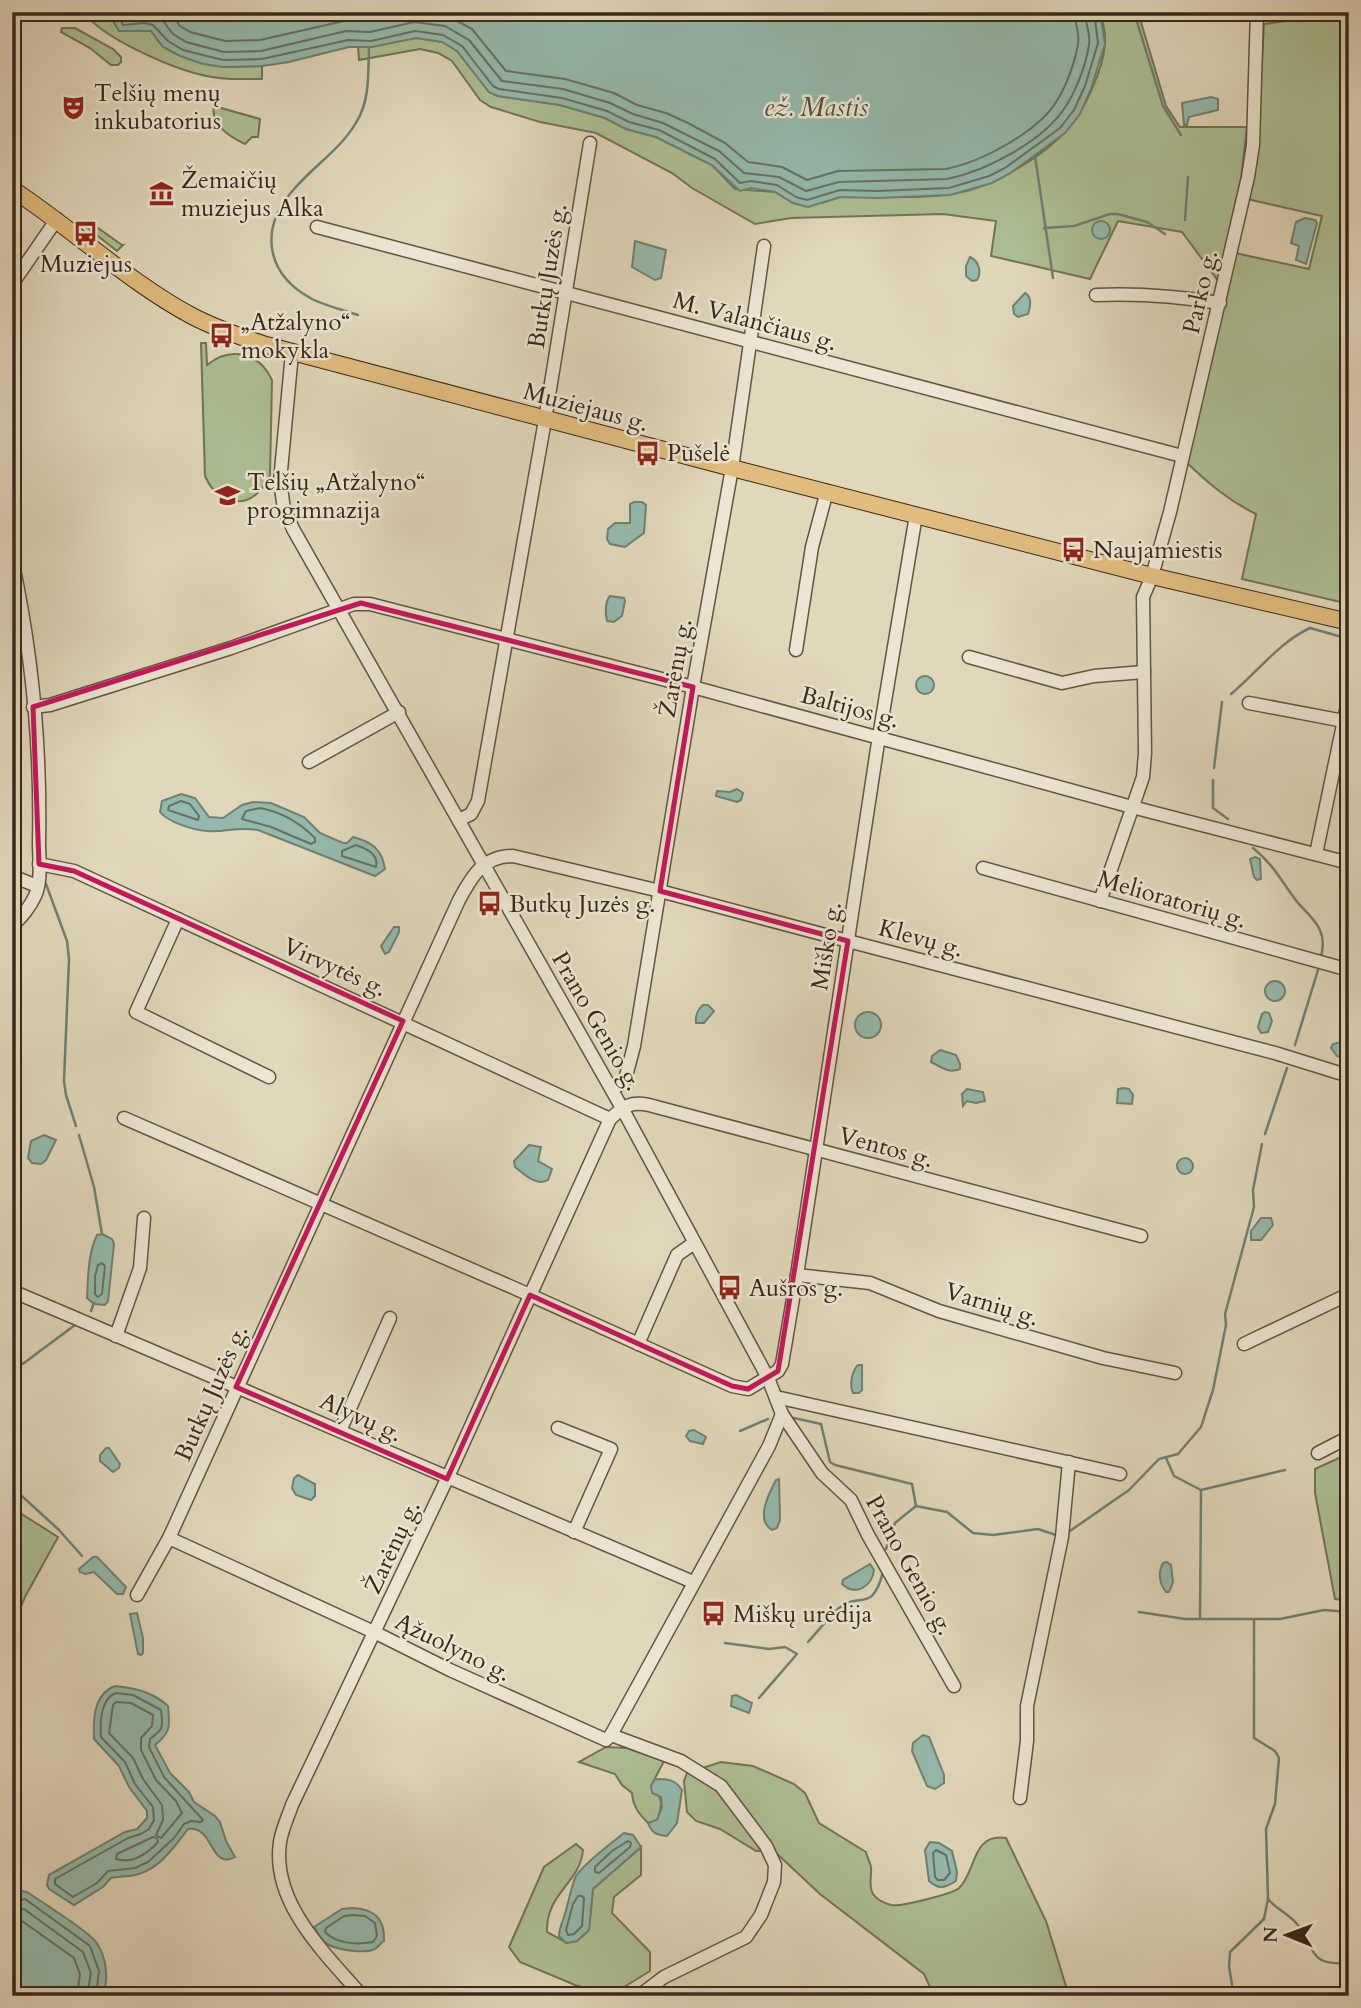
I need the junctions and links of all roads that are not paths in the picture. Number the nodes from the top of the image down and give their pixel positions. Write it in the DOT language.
graph roads {
  1 [pos="1257,12"];
  2 [pos="590,143"];
  3 [pos="12,188"];
  4 [pos="60,222"];
  5 [pos="317,227"];
  6 [pos="764,246"];
  7 [pos="12,284"];
  8 [pos="565,292"];
  9 [pos="1096,295"];
  10 [pos="1220,303"];
  11 [pos="752,341"];
  12 [pos="292,353"];
  13 [pos="545,420"];
  14 [pos="1182,456"];
  15 [pos="732,468"];
  16 [pos="827,491"];
  17 [pos="916,515"];
  18 [pos="12,560"];
  19 [pos="1152,576"];
  20 [pos="340,610"];
  21 [pos="1349,622"];
  22 [pos="506,640"];
  23 [pos="796,650"];
  24 [pos="969,657"];
  25 [pos="1144,672"];
  26 [pos="692,687"];
  27 [pos="1349,696"];
  28 [pos="1249,703"];
  29 [pos="33,707"];
  30 [pos="399,712"];
  31 [pos="1346,722"];
  32 [pos="879,737"];
  33 [pos="309,762"];
  34 [pos="1132,807"];
  35 [pos="459,820"];
  36 [pos="1317,854"];
  37 [pos="1349,863"];
  38 [pos="39,864"];
  39 [pos="483,866"];
  40 [pos="983,868"];
  41 [pos="12,876"];
  42 [pos="37,886"];
  43 [pos="660,891"];
  44 [pos="1100,901"];
  45 [pos="178,919"];
  46 [pos="12,925"];
  47 [pos="848,941"];
  48 [pos="1349,970"];
  49 [pos="402,1022"];
  50 [pos="1349,1076"];
  51 [pos="269,1077"];
  52 [pos="612,1090"];
  53 [pos="622,1108"];
  54 [pos="124,1118"];
  55 [pos="610,1119"];
  56 [pos="815,1150"];
  57 [pos="319,1205"];
  58 [pos="144,1218"];
  59 [pos="1141,1236"];
  60 [pos="694,1243"];
  61 [pos="797,1275"];
  62 [pos="12,1291"];
  63 [pos="1349,1294"];
  64 [pos="530,1295"];
  65 [pos="390,1318"];
  66 [pos="116,1336"];
  67 [pos="638,1344"];
  68 [pos="1244,1344"];
  69 [pos="1175,1373"];
  70 [pos="768,1377"];
  71 [pos="236,1387"];
  72 [pos="776,1397"];
  73 [pos="782,1414"];
  74 [pos="558,1428"];
  75 [pos="340,1430"];
  76 [pos="1349,1437"];
  77 [pos="1318,1453"];
  78 [pos="1069,1462"];
  79 [pos="1120,1474"];
  80 [pos="447,1479"];
  81 [pos="574,1532"];
  82 [pos="169,1538"];
  83 [pos="693,1582"];
  84 [pos="137,1595"];
  85 [pos="376,1633"];
  86 [pos="954,1686"];
  87 [pos="608,1737"];
  88 [pos="1020,1798"];
  89 [pos="362,1996"];
  90 [pos="639,1996"];
  1 -- 10 [label="street, Parko g."];
  2 -- 8 [label="street, Butkų Juzės g."];
  3 -- 4 [label="main road, Muziejaus g."];
  4 -- 7 [label="street"];
  4 -- 12 [label="main road, Muziejaus g."];
  5 -- 8 [label="street, M. Valančiaus g."];
  6 -- 11 [label="street, Žarėnų g."];
  8 -- 11 [label="street, M. Valančiaus g."];
  8 -- 13 [label="street, Butkų Juzės g."];
  9 -- 10 [label="street"];
  10 -- 14 [label="street, Parko g."];
  11 -- 14 [label="street, M. Valančiaus g."];
  11 -- 15 [label="street, Žarėnų g."];
  12 -- 13 [label="main road, Muziejaus g."];
  12 -- 20 [label="street, Prano Genio g."];
  13 -- 15 [label="main road, Muziejaus g."];
  13 -- 22 [label="street, Butkų Juzės g."];
  14 -- 19 [label="street, Parko g."];
  15 -- 16 [label="main road, Muziejaus g."];
  15 -- 26 [label="street, Žarėnų g."];
  16 -- 17 [label="main road, Muziejaus g."];
  16 -- 23 [label="street"];
  17 -- 19 [label="main road, Muziejaus g."];
  17 -- 32 [label="street, Miško g."];
  18 -- 29 [label="street"];
  19 -- 21 [label="main road, Muziejaus g."];
  19 -- 25 [label="street, Parko g."];
  20 -- 22 [label="street, Baltijos g."];
  20 -- 29 [label="street, Baltijos g."];
  20 -- 30 [label="street, Prano Genio g."];
  22 -- 26 [label="street, Baltijos g."];
  22 -- 35 [label="street, Butkų Juzės g."];
  24 -- 25 [label="street"];
  25 -- 34 [label="street, Parko g."];
  26 -- 32 [label="street, Baltijos g."];
  26 -- 43 [label="street, Žarėnų g."];
  27 -- 31 [label="street"];
  28 -- 31 [label="street"];
  29 -- 38 [label="street"];
  30 -- 33 [label="street"];
  30 -- 35 [label="street, Prano Genio g."];
  31 -- 36 [label="street"];
  32 -- 34 [label="street, Baltijos g."];
  32 -- 47 [label="street, Miško g."];
  34 -- 36 [label="street, Baltijos g."];
  34 -- 44 [label="street, Parko g."];
  35 -- 39 [label="street, Prano Genio g."];
  36 -- 37 [label="street, Baltijos g."];
  38 -- 42 [label="street"];
  38 -- 45 [label="street, Virvytės g."];
  39 -- 43 [label="street, Klevų g."];
  39 -- 49 [label="street, Butkų Juzės g."];
  39 -- 52 [label="street, Prano Genio g."];
  40 -- 44 [label="street, Melioratorių g."];
  41 -- 42 [label="street"];
  42 -- 46 [label="street"];
  43 -- 47 [label="street, Klevų g."];
  43 -- 52 [label="street, Žarėnų g."];
  44 -- 48 [label="street, Melioratorių g."];
  45 -- 49 [label="street, Virvytės g."];
  45 -- 51 [label="street"];
  47 -- 50 [label="street, Klevų g."];
  47 -- 56 [label="street, Miško g."];
  49 -- 55 [label="street, Virvytės g."];
  49 -- 57 [label="street, Butkų Juzės g."];
  52 -- 53 [label="street, Prano Genio g."];
  53 -- 55 [label="street, Žarėnų g."];
  53 -- 56 [label="street, Ventos g."];
  53 -- 60 [label="street, Prano Genio g."];
  54 -- 57 [label="street"];
  55 -- 64 [label="street, Žarėnų g."];
  56 -- 59 [label="street, Ventos g."];
  56 -- 61 [label="street, Miško g."];
  57 -- 64 [label="street"];
  57 -- 71 [label="street, Butkų Juzės g."];
  58 -- 66 [label="street"];
  60 -- 67 [label="street"];
  60 -- 70 [label="street, Prano Genio g."];
  61 -- 69 [label="street, Varnių g."];
  61 -- 70 [label="street, Miško g."];
  62 -- 66 [label="street, Alyvų g."];
  63 -- 68 [label="street"];
  64 -- 67 [label="street"];
  64 -- 80 [label="street, Žarėnų g."];
  65 -- 75 [label="street"];
  66 -- 71 [label="street, Alyvų g."];
  67 -- 70 [label="street"];
  70 -- 72 [label="street, Prano Genio g."];
  71 -- 75 [label="street, Alyvų g."];
  71 -- 82 [label="street, Butkų Juzės g."];
  72 -- 73 [label="street, Prano Genio g."];
  72 -- 78 [label="street"];
  73 -- 83 [label="street"];
  73 -- 86 [label="street, Prano Genio g."];
  74 -- 81 [label="street"];
  75 -- 80 [label="street, Alyvų g."];
  76 -- 77 [label="street"];
  78 -- 79 [label="street"];
  78 -- 88 [label="street"];
  80 -- 81 [label="street, Alyvų g."];
  80 -- 85 [label="street, Žarėnų g."];
  81 -- 83 [label="street, Alyvų g."];
  82 -- 84 [label="street, Butkų Juzės g."];
  82 -- 85 [label="street, Ąžuolyno g."];
  83 -- 87 [label="street"];
  85 -- 87 [label="street, Ąžuolyno g."];
  85 -- 89 [label="street, Žarėnų g."];
  87 -- 90 [label="street, Ąžuolyno g."];
}
